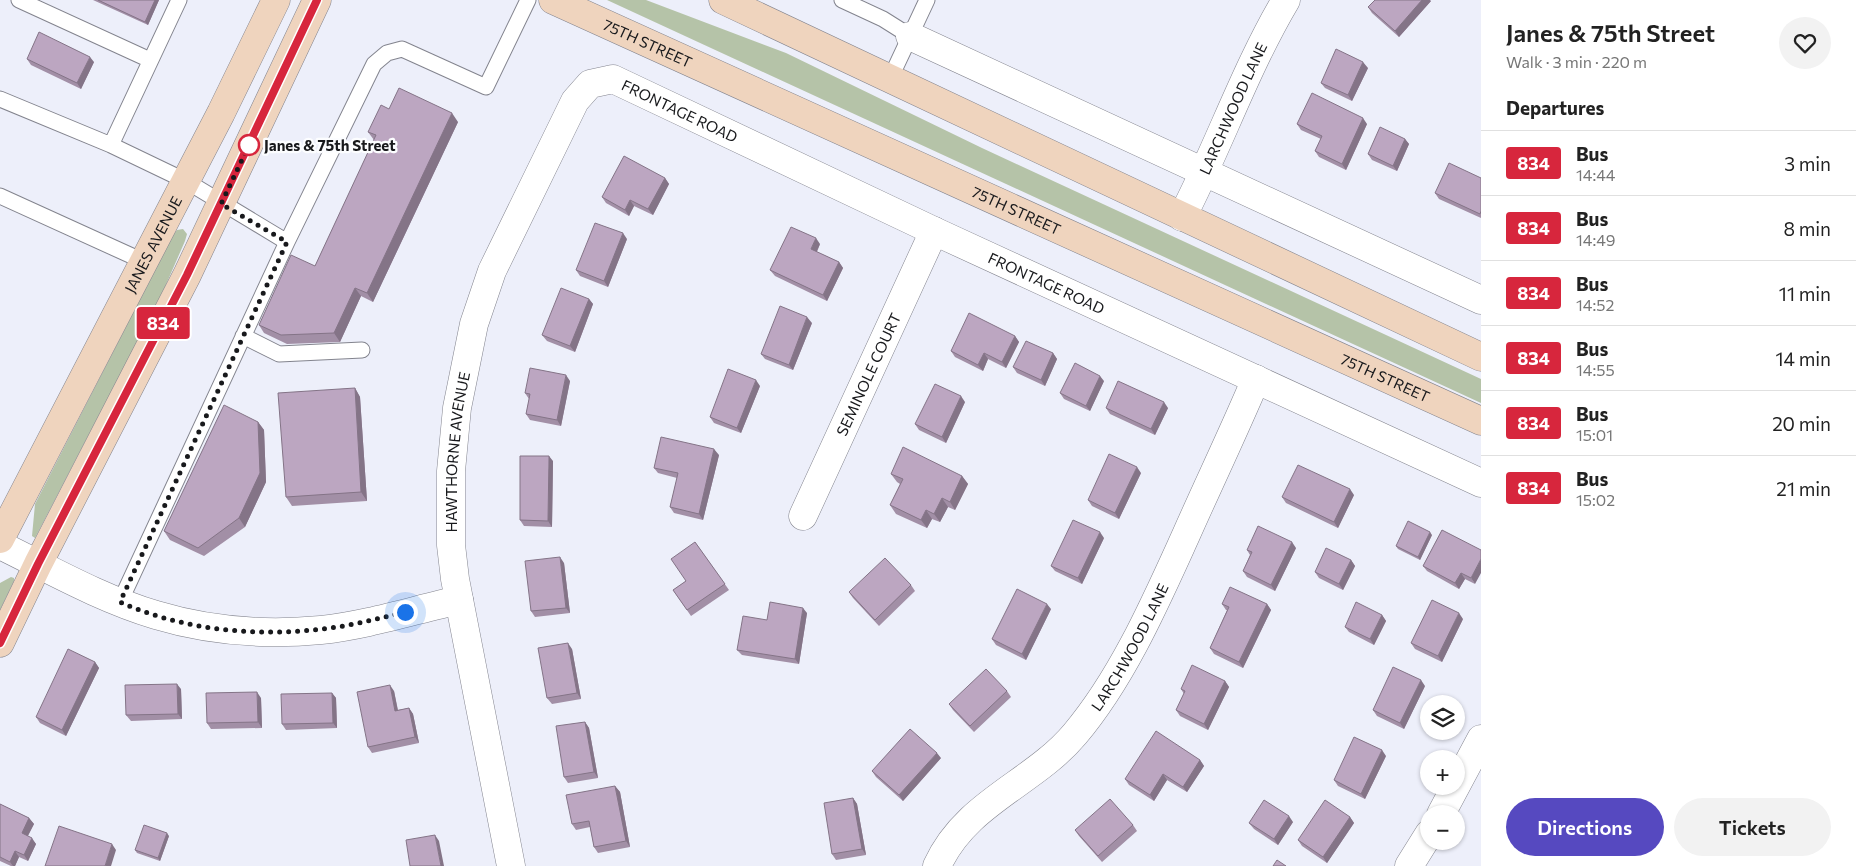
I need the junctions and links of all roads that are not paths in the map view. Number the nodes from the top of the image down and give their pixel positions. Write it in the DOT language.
graph roads {
  1 [pos="19,0"];
  2 [pos="179,0"];
  3 [pos="317,0"];
  4 [pos="528,0"];
  5 [pos="553,0"];
  6 [pos="723,0"];
  7 [pos="842,0"];
  8 [pos="927,0"];
  9 [pos="1286,0"];
  10 [pos="271,2"];
  11 [pos="910,36"];
  12 [pos="150,60"];
  13 [pos="613,78"];
  14 [pos="890,79"];
  15 [pos="0,99"];
  16 [pos="111,145"];
  17 [pos="1204,174"];
  18 [pos="186,181"];
  19 [pos="0,196"];
  20 [pos="221,204"];
  21 [pos="1182,217"];
  22 [pos="934,231"];
  23 [pos="287,242"];
  24 [pos="143,262"];
  25 [pos="1481,300"];
  26 [pos="243,336"];
  27 [pos="362,350"];
  28 [pos="1481,357"];
  29 [pos="1256,379"];
  30 [pos="1481,421"];
  31 [pos="1481,483"];
  32 [pos="803,516"];
  33 [pos="0,539"];
  34 [pos="0,545"];
  35 [pos="38,564"];
  36 [pos="459,600"];
  37 [pos="120,602"];
  38 [pos="0,643"];
  39 [pos="1481,740"];
  40 [pos="1446,805"];
  41 [pos="1420,848"];
  42 [pos="511,866"];
  43 [pos="937,866"];
  44 [pos="1409,866"];
  1 -- 12 [label="lane"];
  2 -- 12 [label="lane"];
  3 -- 20 [label="main road"];
  4 -- 23 [label="lane"];
  5 -- 30 [label="main road, 75TH STREET"];
  6 -- 14 [label="main road"];
  7 -- 11 [label="lane"];
  8 -- 11 [label="lane"];
  9 -- 17 [label="street, LARCHWOOD LANE"];
  10 -- 18 [label="main road, JANES AVENUE"];
  11 -- 14 [label="lane"];
  11 -- 17 [label="street"];
  12 -- 16 [label="lane"];
  13 -- 22 [label="street, FRONTAGE ROAD"];
  13 -- 36 [label="street, HAWTHORNE AVENUE"];
  14 -- 21 [label="main road"];
  15 -- 16 [label="lane"];
  16 -- 18 [label="lane"];
  17 -- 21 [label="street, LARCHWOOD LANE"];
  17 -- 25 [label="street"];
  18 -- 20 [label="lane"];
  18 -- 24 [label="main road, JANES AVENUE"];
  19 -- 24 [label="lane"];
  20 -- 23 [label="lane"];
  20 -- 35 [label="main road"];
  21 -- 28 [label="main road"];
  22 -- 29 [label="street, FRONTAGE ROAD"];
  22 -- 32 [label="street, SEMINOLE COURT"];
  23 -- 26 [label="lane"];
  24 -- 33 [label="main road, JANES AVENUE"];
  26 -- 27 [label="lane"];
  26 -- 37 [label="lane"];
  29 -- 31 [label="street, FRONTAGE ROAD"];
  29 -- 43 [label="street, LARCHWOOD LANE"];
  34 -- 35 [label="street"];
  35 -- 37 [label="street"];
  35 -- 38 [label="main road"];
  36 -- 37 [label="street"];
  36 -- 42 [label="street, HAWTHORNE AVENUE"];
  39 -- 40 [label="street"];
  41 -- 44 [label="street"];
}
